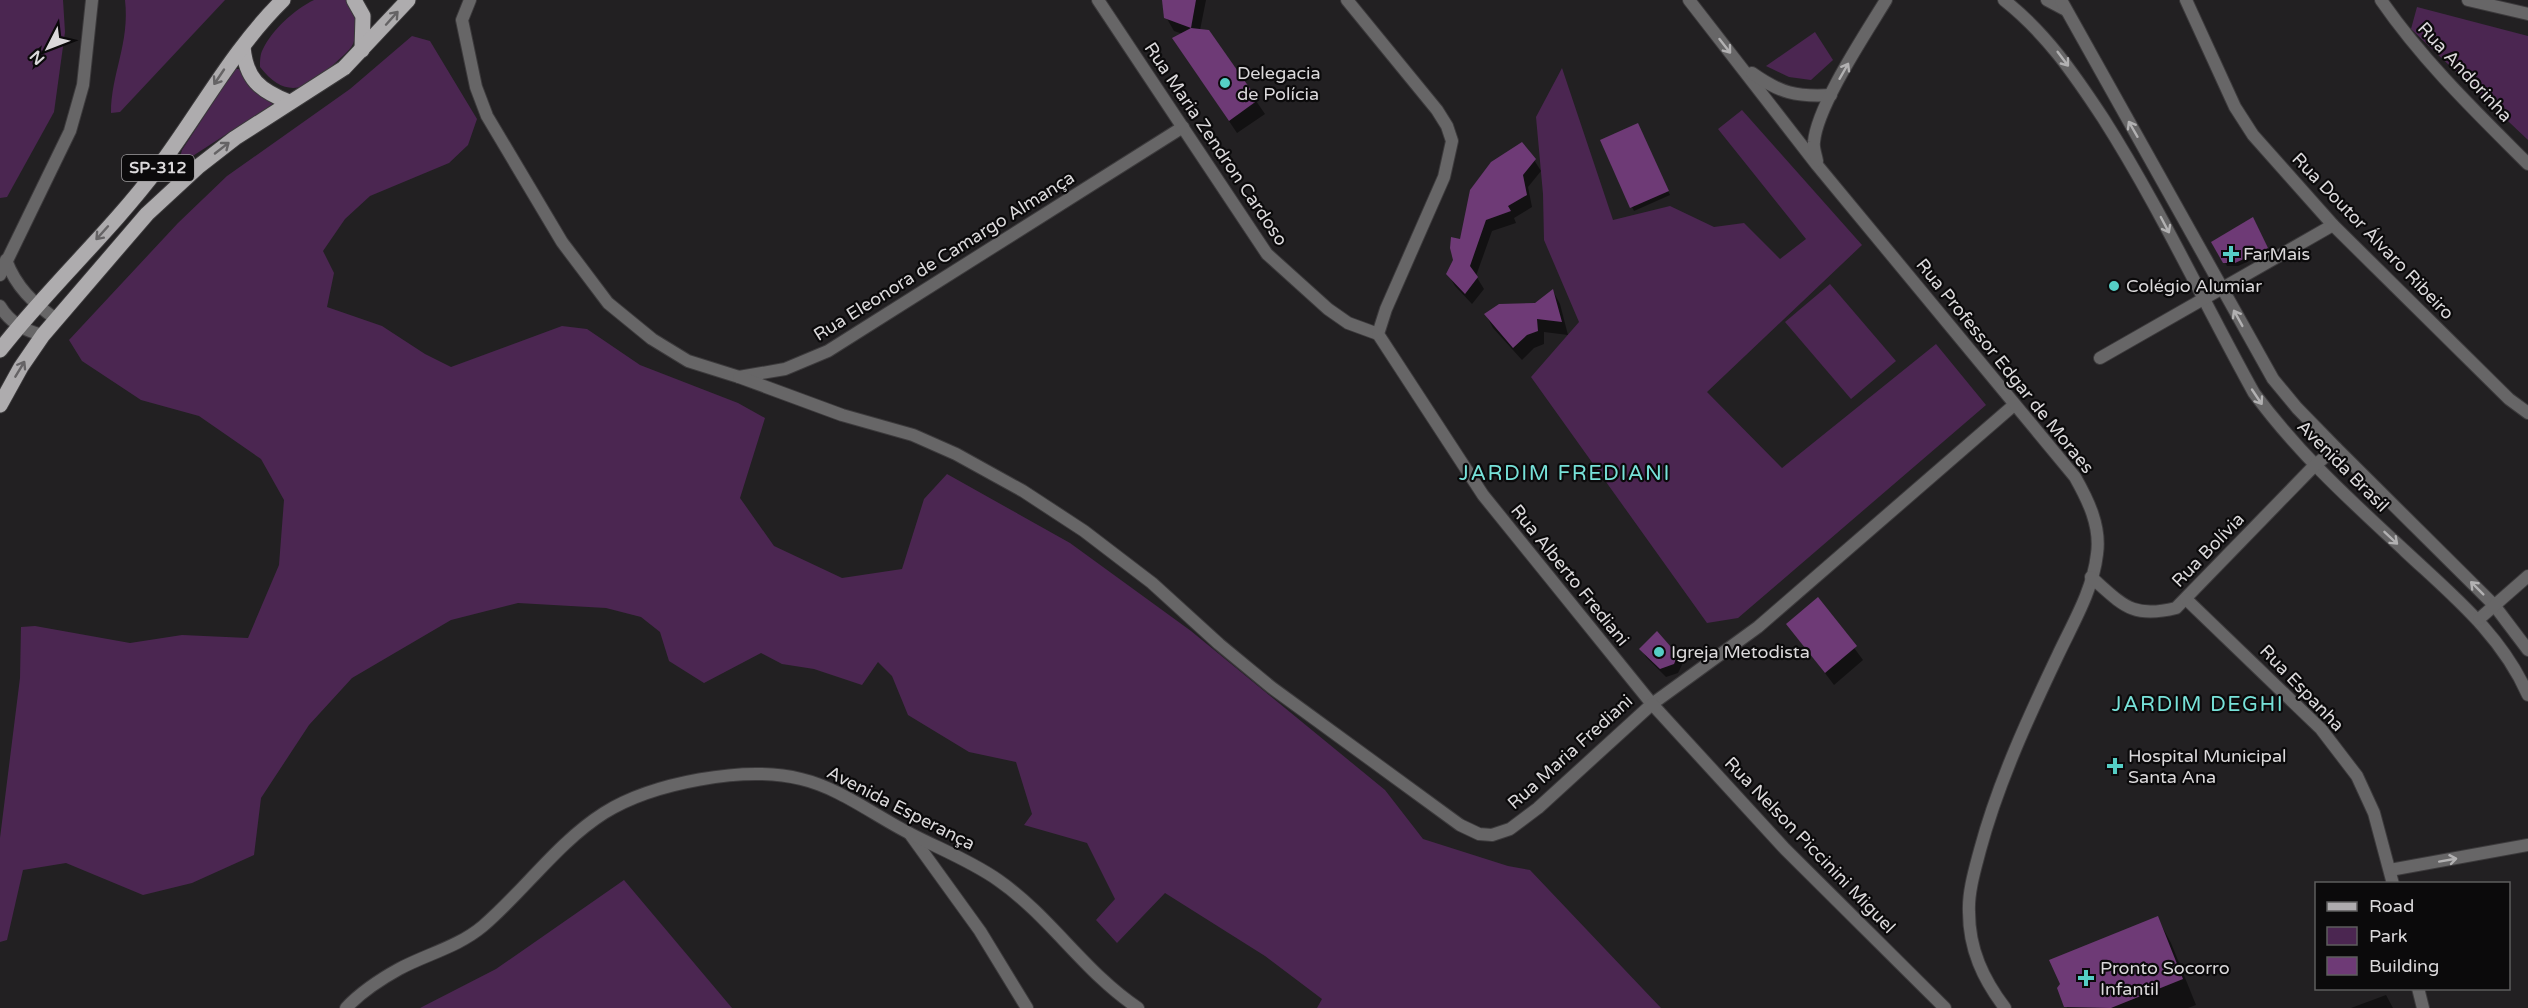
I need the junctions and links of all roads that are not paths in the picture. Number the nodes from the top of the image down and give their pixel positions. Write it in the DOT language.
graph roads {
  1 [pos="92,0"];
  2 [pos="283,0"];
  3 [pos="354,0"];
  4 [pos="408,0"];
  5 [pos="470,0"];
  6 [pos="1098,0"];
  7 [pos="1347,0"];
  8 [pos="1689,0"];
  9 [pos="1886,0"];
  10 [pos="2004,0"];
  11 [pos="2047,0"];
  12 [pos="2186,0"];
  13 [pos="2381,0"];
  14 [pos="2468,0"];
  15 [pos="2062,5"];
  16 [pos="2528,14"];
  17 [pos="243,47"];
  18 [pos="362,50"];
  19 [pos="1741,66"];
  20 [pos="1831,95"];
  21 [pos="289,102"];
  22 [pos="1183,127"];
  23 [pos="2151,159"];
  24 [pos="2528,164"];
  25 [pos="1817,165"];
  26 [pos="2133,165"];
  27 [pos="2333,225"];
  28 [pos="6,260"];
  29 [pos="0,275"];
  30 [pos="2222,288"];
  31 [pos="2204,299"];
  32 [pos="0,306"];
  33 [pos="37,306"];
  34 [pos="56,319"];
  35 [pos="19,326"];
  36 [pos="1378,334"];
  37 [pos="43,335"];
  38 [pos="0,350"];
  39 [pos="2100,358"];
  40 [pos="739,377"];
  41 [pos="0,405"];
  42 [pos="2014,405"];
  43 [pos="2528,413"];
  44 [pos="2336,448"];
  45 [pos="2314,466"];
  46 [pos="2528,576"];
  47 [pos="2091,577"];
  48 [pos="2186,599"];
  49 [pos="2494,605"];
  50 [pos="2479,619"];
  51 [pos="2528,650"];
  52 [pos="2528,695"];
  53 [pos="1652,704"];
  54 [pos="910,833"];
  55 [pos="2528,845"];
  56 [pos="2390,870"];
  57 [pos="2393,882"];
  58 [pos="2418,990"];
  59 [pos="345,1008"];
  60 [pos="1028,1008"];
  61 [pos="1138,1008"];
  62 [pos="1945,1008"];
  63 [pos="2005,1008"];
  64 [pos="2423,1008"];
  1 -- 28 [label="street"];
  2 -- 17 [label="main road, SP-312"];
  3 -- 18 [label="main road"];
  18 -- 4 [label="main road, SP-312, one-way"];
  5 -- 40 [label="street, Rua Eleonora de Camargo Almança"];
  6 -- 22 [label="street, Rua Maria Zendron Cardoso"];
  7 -- 36 [label="street"];
  8 -- 19 [label="street, Rua Professor Edgar de Moraes, one-way"];
  20 -- 9 [label="street, one-way"];
  10 -- 26 [label="street, Avenida Brasil, one-way"];
  11 -- 15 [label="street, Avenida Brasil"];
  12 -- 27 [label="street, Rua Doutor Álvaro Ribeiro"];
  13 -- 24 [label="street, Rua Andorinha"];
  14 -- 16 [label="street"];
  23 -- 15 [label="street, Avenida Brasil, one-way"];
  17 -- 21 [label="main road"];
  17 -- 33 [label="main road, SP-312, one-way"];
  18 -- 21 [label="main road, SP-312"];
  19 -- 20 [label="street"];
  19 -- 25 [label="street, Rua Professor Edgar de Moraes"];
  20 -- 25 [label="street"];
  34 -- 21 [label="main road, SP-312, one-way"];
  22 -- 36 [label="street, Rua Maria Zendron Cardoso"];
  22 -- 40 [label="street, Rua Eleonora de Camargo Almança"];
  23 -- 26 [label="street"];
  23 -- 30 [label="street, Avenida Brasil"];
  25 -- 42 [label="street, Rua Professor Edgar de Moraes"];
  26 -- 31 [label="street, Avenida Brasil, one-way"];
  27 -- 30 [label="street"];
  27 -- 43 [label="street, Rua Doutor Álvaro Ribeiro"];
  28 -- 29 [label="street"];
  28 -- 33 [label="street"];
  30 -- 31 [label="street"];
  44 -- 30 [label="street, Avenida Brasil, one-way"];
  31 -- 39 [label="street"];
  31 -- 45 [label="street, Avenida Brasil, one-way"];
  32 -- 35 [label="street"];
  33 -- 34 [label="street"];
  33 -- 35 [label="main road, SP-312"];
  34 -- 37 [label="main road, SP-312"];
  35 -- 37 [label="street"];
  35 -- 38 [label="main road, SP-312"];
  36 -- 53 [label="street, Rua Alberto Frediani"];
  41 -- 37 [label="main road, SP-312, one-way"];
  40 -- 53 [label="street, Rua Maria Frediani"];
  42 -- 47 [label="street, Rua Professor Edgar de Moraes"];
  42 -- 53 [label="street"];
  44 -- 45 [label="street, Rua Bolívia"];
  49 -- 44 [label="street, Avenida Brasil, one-way"];
  45 -- 48 [label="street, Rua Bolívia"];
  45 -- 50 [label="street, Avenida Brasil, one-way"];
  46 -- 49 [label="street"];
  47 -- 48 [label="street, Rua Bolívia"];
  47 -- 63 [label="street, Rua Professor Edgar de Moraes"];
  48 -- 56 [label="street, Rua Espanha"];
  49 -- 50 [label="street"];
  49 -- 51 [label="street, Avenida Brasil"];
  50 -- 52 [label="street, Avenida Brasil"];
  53 -- 62 [label="street, Rua Nelson Piccinini Miguel"];
  54 -- 59 [label="street, Avenida Esperança"];
  54 -- 60 [label="street"];
  54 -- 61 [label="street, Avenida Esperança"];
  56 -- 55 [label="street, one-way"];
  56 -- 57 [label="street, Rua Espanha"];
  58 -- 64 [label="street"];
}
